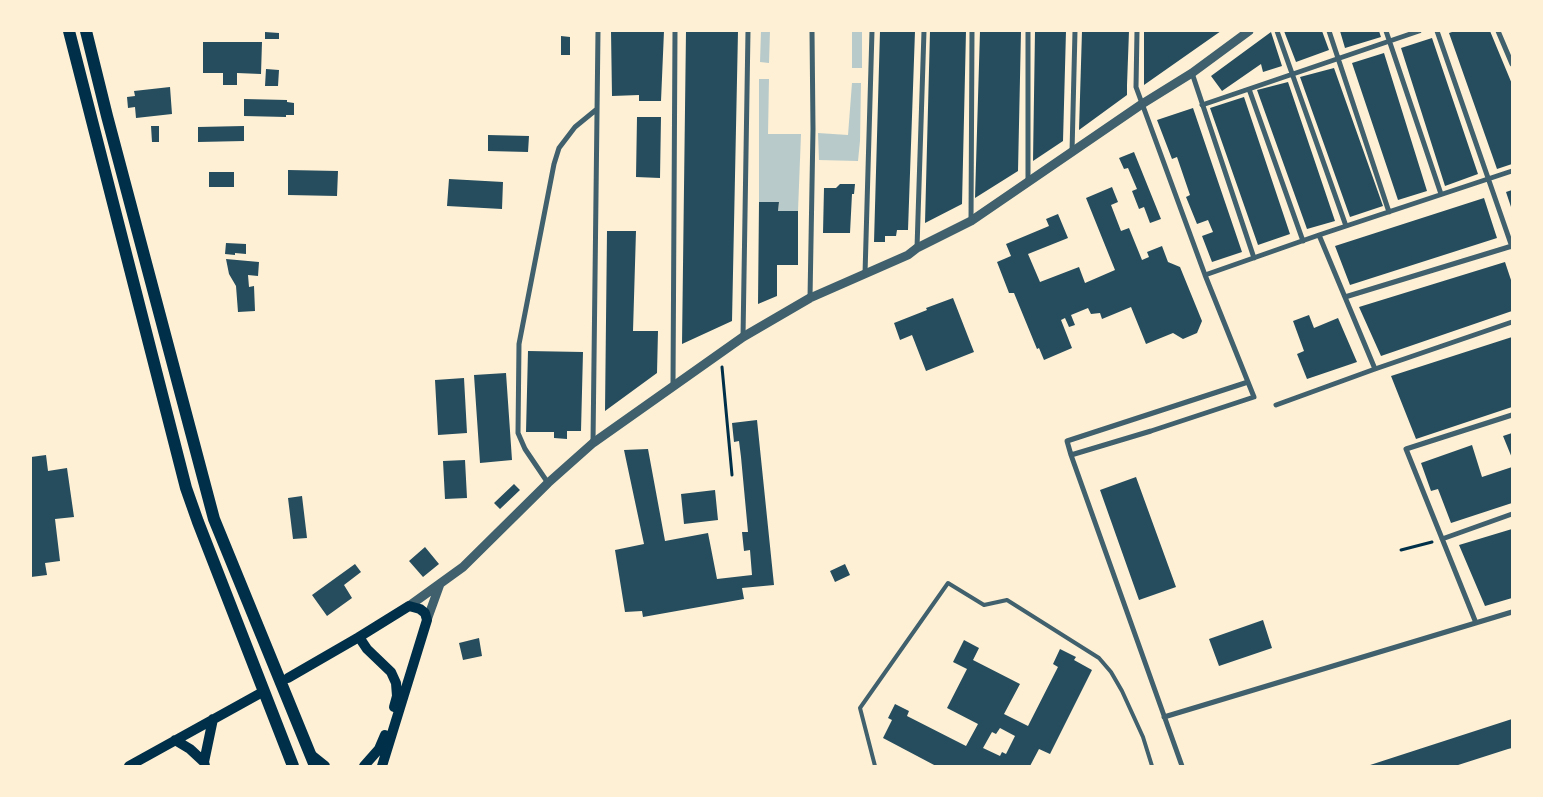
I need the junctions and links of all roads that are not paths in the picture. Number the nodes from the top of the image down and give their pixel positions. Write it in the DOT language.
graph roads {
  1 [pos="69,31"];
  2 [pos="86,31"];
  3 [pos="598,31"];
  4 [pos="675,31"];
  5 [pos="748,31"];
  6 [pos="812,31"];
  7 [pos="872,31"];
  8 [pos="924,31"];
  9 [pos="972,31"];
  10 [pos="1028,31"];
  11 [pos="1075,31"];
  12 [pos="1136,31"];
  13 [pos="1249,31"];
  14 [pos="1278,31"];
  15 [pos="1329,31"];
  16 [pos="1386,31"];
  17 [pos="1419,31"];
  18 [pos="1437,31"];
  19 [pos="1498,31"];
  20 [pos="1389,40"];
  21 [pos="1337,58"];
  22 [pos="1512,64"];
  23 [pos="1192,73"];
  24 [pos="1292,74"];
  25 [pos="1249,89"];
  26 [pos="1142,104"];
  27 [pos="1202,105"];
  28 [pos="597,109"];
  29 [pos="1072,152"];
  30 [pos="1512,171"];
  31 [pos="1487,180"];
  32 [pos="1028,183"];
  33 [pos="1441,194"];
  34 [pos="1389,212"];
  35 [pos="971,221"];
  36 [pos="1346,226"];
  37 [pos="1319,235"];
  38 [pos="1303,241"];
  39 [pos="1512,246"];
  40 [pos="917,248"];
  41 [pos="1254,258"];
  42 [pos="865,274"];
  43 [pos="1205,275"];
  44 [pos="810,298"];
  45 [pos="1345,298"];
  46 [pos="1512,322"];
  47 [pos="743,338"];
  48 [pos="1375,369"];
  49 [pos="1248,382"];
  50 [pos="673,386"];
  51 [pos="1276,405"];
  52 [pos="1512,415"];
  53 [pos="593,443"];
  54 [pos="1071,455"];
  55 [pos="548,483"];
  56 [pos="1512,514"];
  57 [pos="1442,539"];
  58 [pos="441,584"];
  59 [pos="409,606"];
  60 [pos="1512,612"];
  61 [pos="427,620"];
  62 [pos="1476,623"];
  63 [pos="359,637"];
  64 [pos="288,678"];
  65 [pos="259,694"];
  66 [pos="1164,717"];
  67 [pos="213,719"];
  68 [pos="175,740"];
  69 [pos="308,753"];
  70 [pos="205,764"];
  71 [pos="130,766"];
  72 [pos="293,766"];
  73 [pos="315,766"];
  74 [pos="325,766"];
  75 [pos="364,766"];
  76 [pos="382,766"];
  77 [pos="875,766"];
  78 [pos="1152,766"];
  79 [pos="1182,766"];
  1 -- 72 [label="main road"];
  2 -- 69 [label="main road"];
  3 -- 28 [label="street"];
  4 -- 50 [label="street"];
  5 -- 47 [label="street"];
  6 -- 44 [label="street"];
  7 -- 42 [label="street"];
  8 -- 40 [label="street"];
  9 -- 35 [label="street"];
  10 -- 32 [label="street"];
  11 -- 29 [label="street"];
  12 -- 26 [label="street"];
  13 -- 23 [label="street"];
  14 -- 24 [label="street"];
  15 -- 21 [label="street"];
  16 -- 20 [label="street"];
  17 -- 20 [label="street"];
  18 -- 31 [label="street"];
  19 -- 22 [label="street"];
  20 -- 21 [label="street"];
  20 -- 33 [label="street"];
  21 -- 24 [label="street"];
  21 -- 34 [label="street"];
  23 -- 26 [label="street"];
  23 -- 27 [label="street"];
  24 -- 25 [label="street"];
  24 -- 36 [label="street"];
  25 -- 27 [label="street"];
  25 -- 38 [label="street"];
  26 -- 29 [label="street"];
  26 -- 43 [label="street"];
  27 -- 41 [label="street"];
  28 -- 53 [label="street"];
  28 -- 55 [label="street"];
  29 -- 32 [label="street"];
  30 -- 31 [label="street"];
  31 -- 33 [label="street"];
  31 -- 39 [label="street"];
  32 -- 35 [label="street"];
  33 -- 34 [label="street"];
  34 -- 36 [label="street"];
  35 -- 40 [label="street"];
  36 -- 37 [label="street"];
  37 -- 38 [label="street"];
  37 -- 45 [label="street"];
  38 -- 41 [label="street"];
  39 -- 45 [label="street"];
  40 -- 42 [label="street"];
  41 -- 43 [label="street"];
  42 -- 44 [label="street"];
  43 -- 49 [label="street"];
  44 -- 47 [label="street"];
  45 -- 48 [label="street"];
  46 -- 48 [label="street"];
  47 -- 50 [label="street"];
  48 -- 51 [label="street"];
  49 -- 54 [label="street"];
  49 -- 54 [label="street"];
  50 -- 53 [label="street"];
  52 -- 57 [label="street"];
  53 -- 55 [label="street"];
  54 -- 66 [label="street"];
  55 -- 58 [label="street"];
  56 -- 57 [label="street"];
  57 -- 62 [label="street"];
  58 -- 59 [label="street"];
  58 -- 61 [label="street"];
  59 -- 61 [label="main road"];
  59 -- 63 [label="main road"];
  60 -- 62 [label="street"];
  61 -- 76 [label="main road"];
  62 -- 66 [label="street"];
  63 -- 64 [label="main road"];
  63 -- 75 [label="main road"];
  65 -- 67 [label="main road"];
  66 -- 79 [label="street"];
  67 -- 68 [label="main road"];
  67 -- 70 [label="main road"];
  68 -- 70 [label="main road"];
  68 -- 71 [label="main road"];
  69 -- 73 [label="main road"];
  69 -- 74 [label="main road"];
  77 -- 78 [label="lane"];
}
